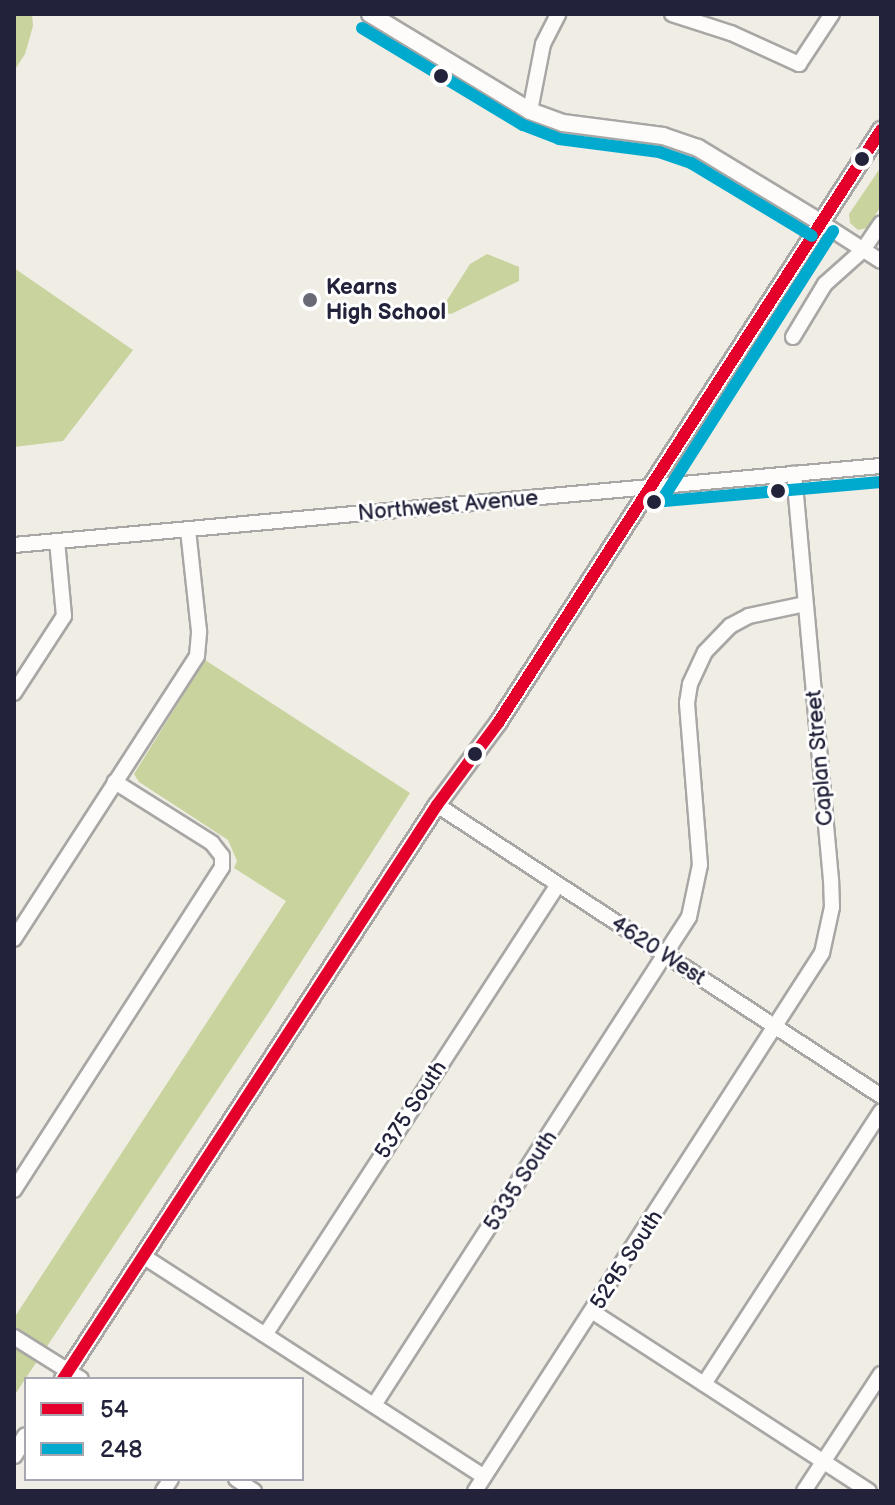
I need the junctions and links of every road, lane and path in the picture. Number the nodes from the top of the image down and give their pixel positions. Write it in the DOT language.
graph roads {
  1 [pos="370,14"];
  2 [pos="558,14"];
  3 [pos="672,14"];
  4 [pos="832,14"];
  5 [pos="707,20"];
  6 [pos="530,111"];
  7 [pos="881,130"];
  8 [pos="820,222"];
  9 [pos="881,223"];
  10 [pos="863,250"];
  11 [pos="881,261"];
  12 [pos="793,337"];
  13 [pos="881,466"];
  14 [pos="794,474"];
  15 [pos="652,486"];
  16 [pos="188,530"];
  17 [pos="57,541"];
  18 [pos="14,545"];
  19 [pos="805,604"];
  20 [pos="14,693"];
  21 [pos="115,782"];
  22 [pos="437,805"];
  23 [pos="557,886"];
  24 [pos="14,939"];
  25 [pos="667,956"];
  26 [pos="776,1027"];
  27 [pos="881,1096"];
  28 [pos="881,1111"];
  29 [pos="14,1190"];
  30 [pos="143,1256"];
  31 [pos="593,1312"];
  32 [pos="265,1335"];
  33 [pos="14,1337"];
  34 [pos="881,1374"];
  35 [pos="71,1376"];
  36 [pos="704,1384"];
  37 [pos="374,1405"];
  38 [pos="824,1462"];
  39 [pos="484,1477"];
  40 [pos="475,1491"];
  41 [pos="804,1491"];
  42 [pos="869,1491"];
  1 -- 6 [label="main road"];
  2 -- 6 [label="street"];
  3 -- 5 [label="street"];
  4 -- 5 [label="street"];
  6 -- 8 [label="main road"];
  7 -- 8 [label="main road"];
  8 -- 10 [label="street"];
  8 -- 15 [label="main road"];
  9 -- 10 [label="street"];
  10 -- 11 [label="street"];
  10 -- 12 [label="street"];
  13 -- 14 [label="street, Northwest Avenue"];
  14 -- 15 [label="street, Northwest Avenue"];
  14 -- 19 [label="street, Caplan Street"];
  15 -- 16 [label="street, Northwest Avenue"];
  15 -- 22 [label="main road"];
  16 -- 17 [label="street, Northwest Avenue"];
  16 -- 21 [label="street"];
  17 -- 18 [label="street, Northwest Avenue"];
  17 -- 20 [label="street"];
  19 -- 25 [label="street, 5335 South"];
  19 -- 26 [label="street, Caplan Street"];
  21 -- 24 [label="street"];
  21 -- 29 [label="street"];
  22 -- 23 [label="street, 4620 West"];
  22 -- 30 [label="main road"];
  23 -- 25 [label="street, 4620 West"];
  23 -- 32 [label="street, 5375 South"];
  25 -- 26 [label="street, 4620 West"];
  25 -- 37 [label="street, 5335 South"];
  26 -- 27 [label="street, 4620 West"];
  26 -- 31 [label="street, 5295 South"];
  28 -- 36 [label="street"];
  30 -- 32 [label="street"];
  30 -- 35 [label="main road"];
  31 -- 36 [label="street"];
  31 -- 39 [label="street, 5295 South"];
  32 -- 37 [label="street"];
  33 -- 35 [label="street"];
  34 -- 38 [label="street"];
  36 -- 38 [label="street"];
  37 -- 39 [label="street"];
  38 -- 41 [label="street"];
  38 -- 42 [label="street"];
  39 -- 40 [label="street, 5295 South"];
}
